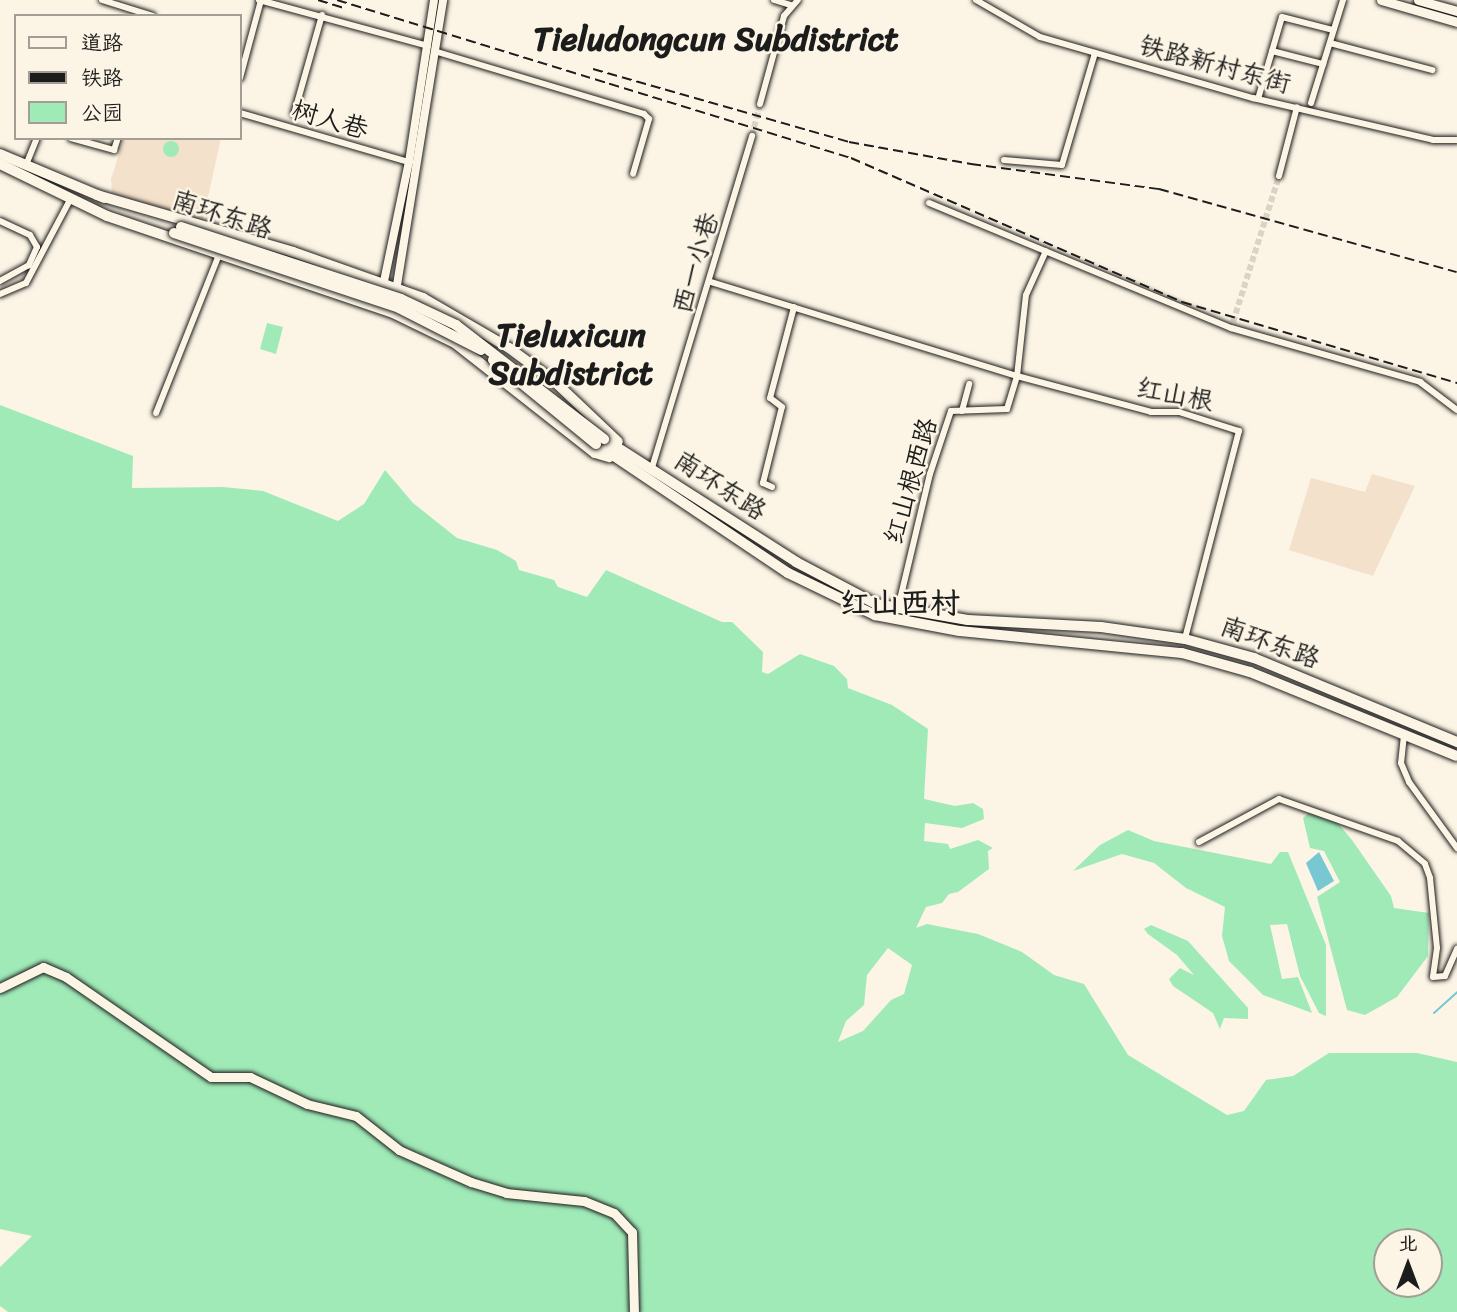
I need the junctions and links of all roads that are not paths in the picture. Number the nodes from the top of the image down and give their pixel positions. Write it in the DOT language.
graph roads {
  1 [pos="102,0"];
  2 [pos="261,0"];
  3 [pos="434,0"];
  4 [pos="443,0"];
  5 [pos="774,0"];
  6 [pos="798,0"];
  7 [pos="976,0"];
  8 [pos="1343,0"];
  9 [pos="1381,0"];
  10 [pos="1418,0"];
  11 [pos="790,5"];
  12 [pos="1457,11"];
  13 [pos="147,14"];
  14 [pos="322,15"];
  15 [pos="1457,22"];
  16 [pos="1334,30"];
  17 [pos="1329,43"];
  18 [pos="431,49"];
  19 [pos="1272,51"];
  20 [pos="1095,53"];
  21 [pos="1323,64"];
  22 [pos="1432,70"];
  23 [pos="242,71"];
  24 [pos="1258,99"];
  25 [pos="1311,103"];
  26 [pos="760,104"];
  27 [pos="1297,107"];
  28 [pos="242,114"];
  29 [pos="294,114"];
  30 [pos="752,136"];
  31 [pos="36,140"];
  32 [pos="78,140"];
  33 [pos="117,140"];
  34 [pos="1457,140"];
  35 [pos="0,154"];
  36 [pos="1004,160"];
  37 [pos="409,162"];
  38 [pos="0,164"];
  39 [pos="26,165"];
  40 [pos="633,174"];
  41 [pos="1279,176"];
  42 [pos="97,195"];
  43 [pos="72,197"];
  44 [pos="929,203"];
  45 [pos="87,204"];
  46 [pos="0,221"];
  47 [pos="177,230"];
  48 [pos="1046,251"];
  49 [pos="219,255"];
  50 [pos="37,257"];
  51 [pos="0,281"];
  52 [pos="385,282"];
  53 [pos="711,282"];
  54 [pos="397,286"];
  55 [pos="0,294"];
  56 [pos="378,307"];
  57 [pos="793,307"];
  58 [pos="391,312"];
  59 [pos="1017,376"];
  60 [pos="970,384"];
  61 [pos="1457,410"];
  62 [pos="962,411"];
  63 [pos="156,413"];
  64 [pos="623,455"];
  65 [pos="650,474"];
  66 [pos="772,487"];
  67 [pos="898,608"];
  68 [pos="1185,639"];
  69 [pos="1182,653"];
  70 [pos="1404,736"];
  71 [pos="1457,741"];
  72 [pos="1457,756"];
  73 [pos="1199,842"];
  74 [pos="1457,848"];
  75 [pos="1457,950"];
  76 [pos="0,988"];
  77 [pos="634,1312"];
  1 -- 13 [label="street"];
  2 -- 14 [label="street"];
  2 -- 23 [label="street"];
  3 -- 18 [label="street"];
  4 -- 18 [label="street"];
  5 -- 11 [label="street"];
  6 -- 11 [label="street"];
  7 -- 20 [label="street, 铁路新村东街"];
  8 -- 16 [label="street"];
  9 -- 15 [label="main road"];
  10 -- 12 [label="main road"];
  11 -- 26 [label="street"];
  14 -- 18 [label="street"];
  14 -- 29 [label="street"];
  16 -- 17 [label="street"];
  16 -- 19 [label="street"];
  17 -- 21 [label="street"];
  17 -- 22 [label="street"];
  18 -- 37 [label="street"];
  18 -- 40 [label="street"];
  18 -- 54 [label="street"];
  19 -- 21 [label="street"];
  19 -- 24 [label="street"];
  20 -- 24 [label="street, 铁路新村东街"];
  20 -- 36 [label="street"];
  21 -- 25 [label="street"];
  24 -- 27 [label="street, 铁路新村东街"];
  27 -- 34 [label="street, 铁路新村东街"];
  27 -- 41 [label="street"];
  28 -- 37 [label="street, 树人巷"];
  30 -- 53 [label="street, 西一小巷"];
  31 -- 39 [label="street"];
  32 -- 33 [label="street"];
  35 -- 39 [label="highway, 南环东路"];
  37 -- 52 [label="street"];
  38 -- 43 [label="highway, 南环东路"];
  39 -- 42 [label="highway, 南环东路"];
  42 -- 47 [label="highway, 南环东路"];
  42 -- 52 [label="highway"];
  43 -- 45 [label="highway, 南环东路"];
  43 -- 50 [label="street"];
  44 -- 48 [label="street"];
  45 -- 47 [label="highway, 南环东路"];
  45 -- 49 [label="highway, 南环东路"];
  46 -- 50 [label="street"];
  47 -- 64 [label="highway, 南环东路, bridge"];
  48 -- 59 [label="street"];
  48 -- 61 [label="street"];
  49 -- 56 [label="highway, 南环东路"];
  49 -- 63 [label="street"];
  50 -- 51 [label="street"];
  50 -- 55 [label="street"];
  52 -- 54 [label="highway"];
  52 -- 56 [label="street"];
  53 -- 57 [label="street"];
  53 -- 65 [label="street, 西一小巷"];
  54 -- 58 [label="street"];
  54 -- 64 [label="highway"];
  56 -- 58 [label="highway, 南环东路"];
  57 -- 59 [label="street"];
  57 -- 66 [label="street"];
  58 -- 64 [label="highway, 南环东路"];
  59 -- 62 [label="street, 红山根西路"];
  59 -- 68 [label="street, 红山根"];
  60 -- 62 [label="street"];
  62 -- 67 [label="street, 红山根西路"];
  64 -- 65 [label="highway, 南环东路"];
  65 -- 67 [label="highway, 南环东路"];
  65 -- 69 [label="highway, 南环东路"];
  67 -- 68 [label="highway, 南环东路"];
  68 -- 69 [label="highway"];
  68 -- 71 [label="highway, 南环东路"];
  69 -- 70 [label="highway, 南环东路"];
  70 -- 72 [label="highway, 南环东路"];
  70 -- 74 [label="street"];
  73 -- 75 [label="street"];
  76 -- 77 [label="main road"];
}
